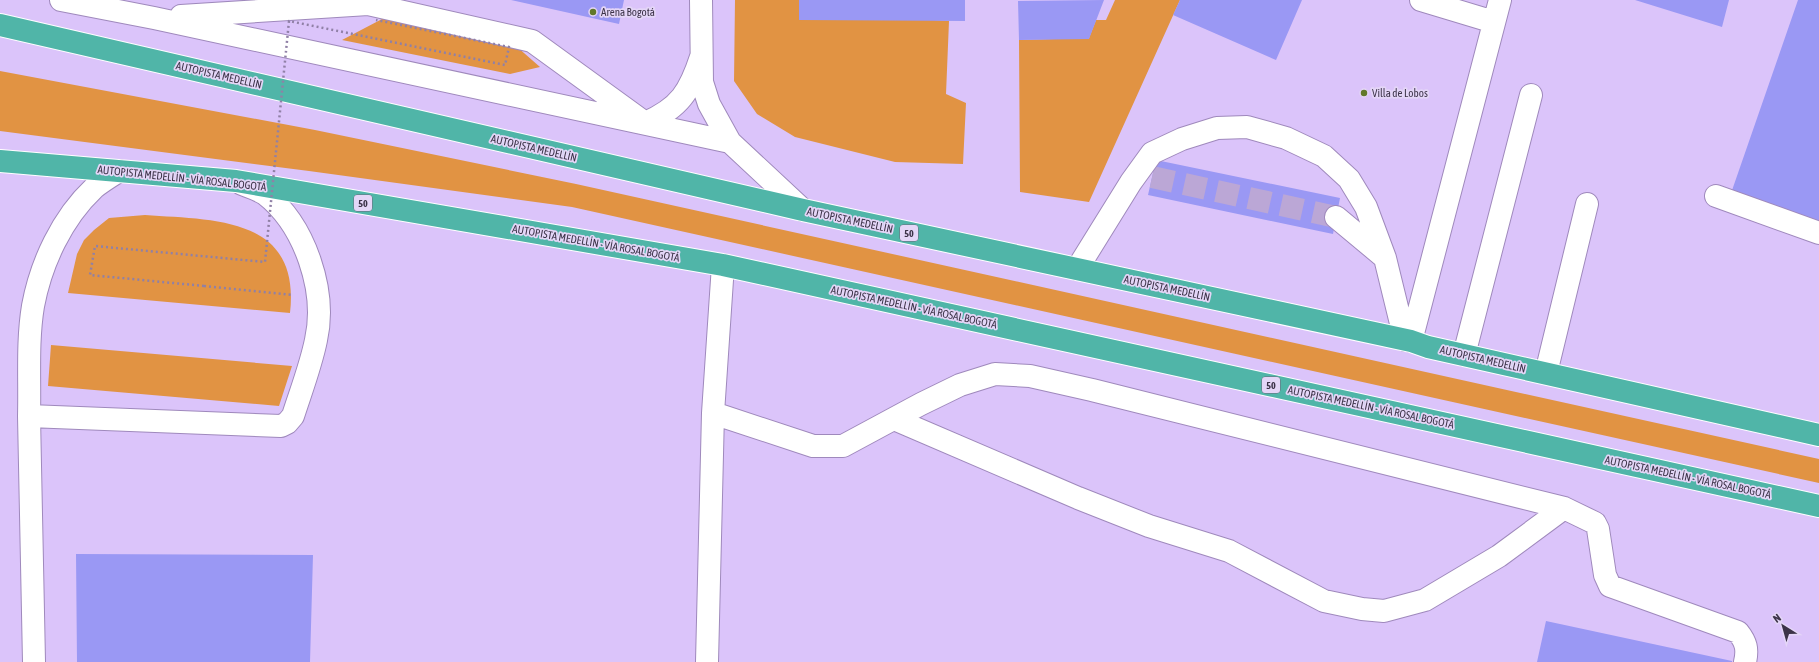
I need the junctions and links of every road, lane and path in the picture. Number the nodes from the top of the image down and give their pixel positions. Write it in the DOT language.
graph roads {
  1 [pos="61,0"];
  2 [pos="701,0"];
  3 [pos="1421,0"];
  4 [pos="1500,0"];
  5 [pos="154,18"];
  6 [pos="376,20"];
  7 [pos="1494,22"];
  8 [pos="0,25"];
  9 [pos="701,57"];
  10 [pos="1531,94"];
  11 [pos="645,123"];
  12 [pos="730,142"];
  13 [pos="0,162"];
  14 [pos="119,171"];
  15 [pos="1152,177"];
  16 [pos="236,182"];
  17 [pos="1131,182"];
  18 [pos="1716,196"];
  19 [pos="1587,204"];
  20 [pos="804,210"];
  21 [pos="1336,217"];
  22 [pos="1819,233"];
  23 [pos="1385,258"];
  24 [pos="723,265"];
  25 [pos="1077,269"];
  26 [pos="295,295"];
  27 [pos="1408,341"];
  28 [pos="1464,355"];
  29 [pos="1546,373"];
  30 [pos="713,413"];
  31 [pos="29,416"];
  32 [pos="894,419"];
  33 [pos="1819,435"];
  34 [pos="1819,506"];
  35 [pos="1564,508"];
  36 [pos="34,662"];
  37 [pos="707,662"];
  38 [pos="1745,662"];
  1 -- 5 [label="street"];
  2 -- 9 [label="street"];
  3 -- 7 [label="street"];
  4 -- 7 [label="street"];
  5 -- 11 [label="street"];
  5 -- 11 [label="street"];
  6 -- 26 [label="path, bridge"];
  7 -- 27 [label="street"];
  8 -- 20 [label="highway, AUTOPISTA MEDELLÍN / 50"];
  9 -- 11 [label="street"];
  9 -- 12 [label="street"];
  10 -- 28 [label="street"];
  11 -- 12 [label="street"];
  12 -- 20 [label="street"];
  13 -- 14 [label="highway, AUTOPISTA MEDELLÍN - VÍA ROSAL BOGOTÁ / 50"];
  14 -- 16 [label="highway, AUTOPISTA MEDELLÍN - VÍA ROSAL BOGOTÁ / 50"];
  14 -- 31 [label="street"];
  15 -- 17 [label="street"];
  16 -- 24 [label="highway, AUTOPISTA MEDELLÍN - VÍA ROSAL BOGOTÁ / 50"];
  16 -- 31 [label="street"];
  17 -- 23 [label="street"];
  17 -- 25 [label="street"];
  18 -- 22 [label="street"];
  19 -- 29 [label="street"];
  20 -- 25 [label="highway, AUTOPISTA MEDELLÍN / 50"];
  21 -- 23 [label="street"];
  23 -- 27 [label="street"];
  24 -- 30 [label="street"];
  24 -- 34 [label="highway, AUTOPISTA MEDELLÍN - VÍA ROSAL BOGOTÁ / 50"];
  25 -- 27 [label="highway, AUTOPISTA MEDELLÍN / 50"];
  27 -- 28 [label="highway, AUTOPISTA MEDELLÍN / 50"];
  28 -- 29 [label="highway, AUTOPISTA MEDELLÍN / 50"];
  29 -- 33 [label="highway, AUTOPISTA MEDELLÍN / 50"];
  30 -- 32 [label="street"];
  30 -- 37 [label="street"];
  31 -- 36 [label="street"];
  32 -- 35 [label="street"];
  32 -- 35 [label="street"];
  35 -- 38 [label="street"];
}
